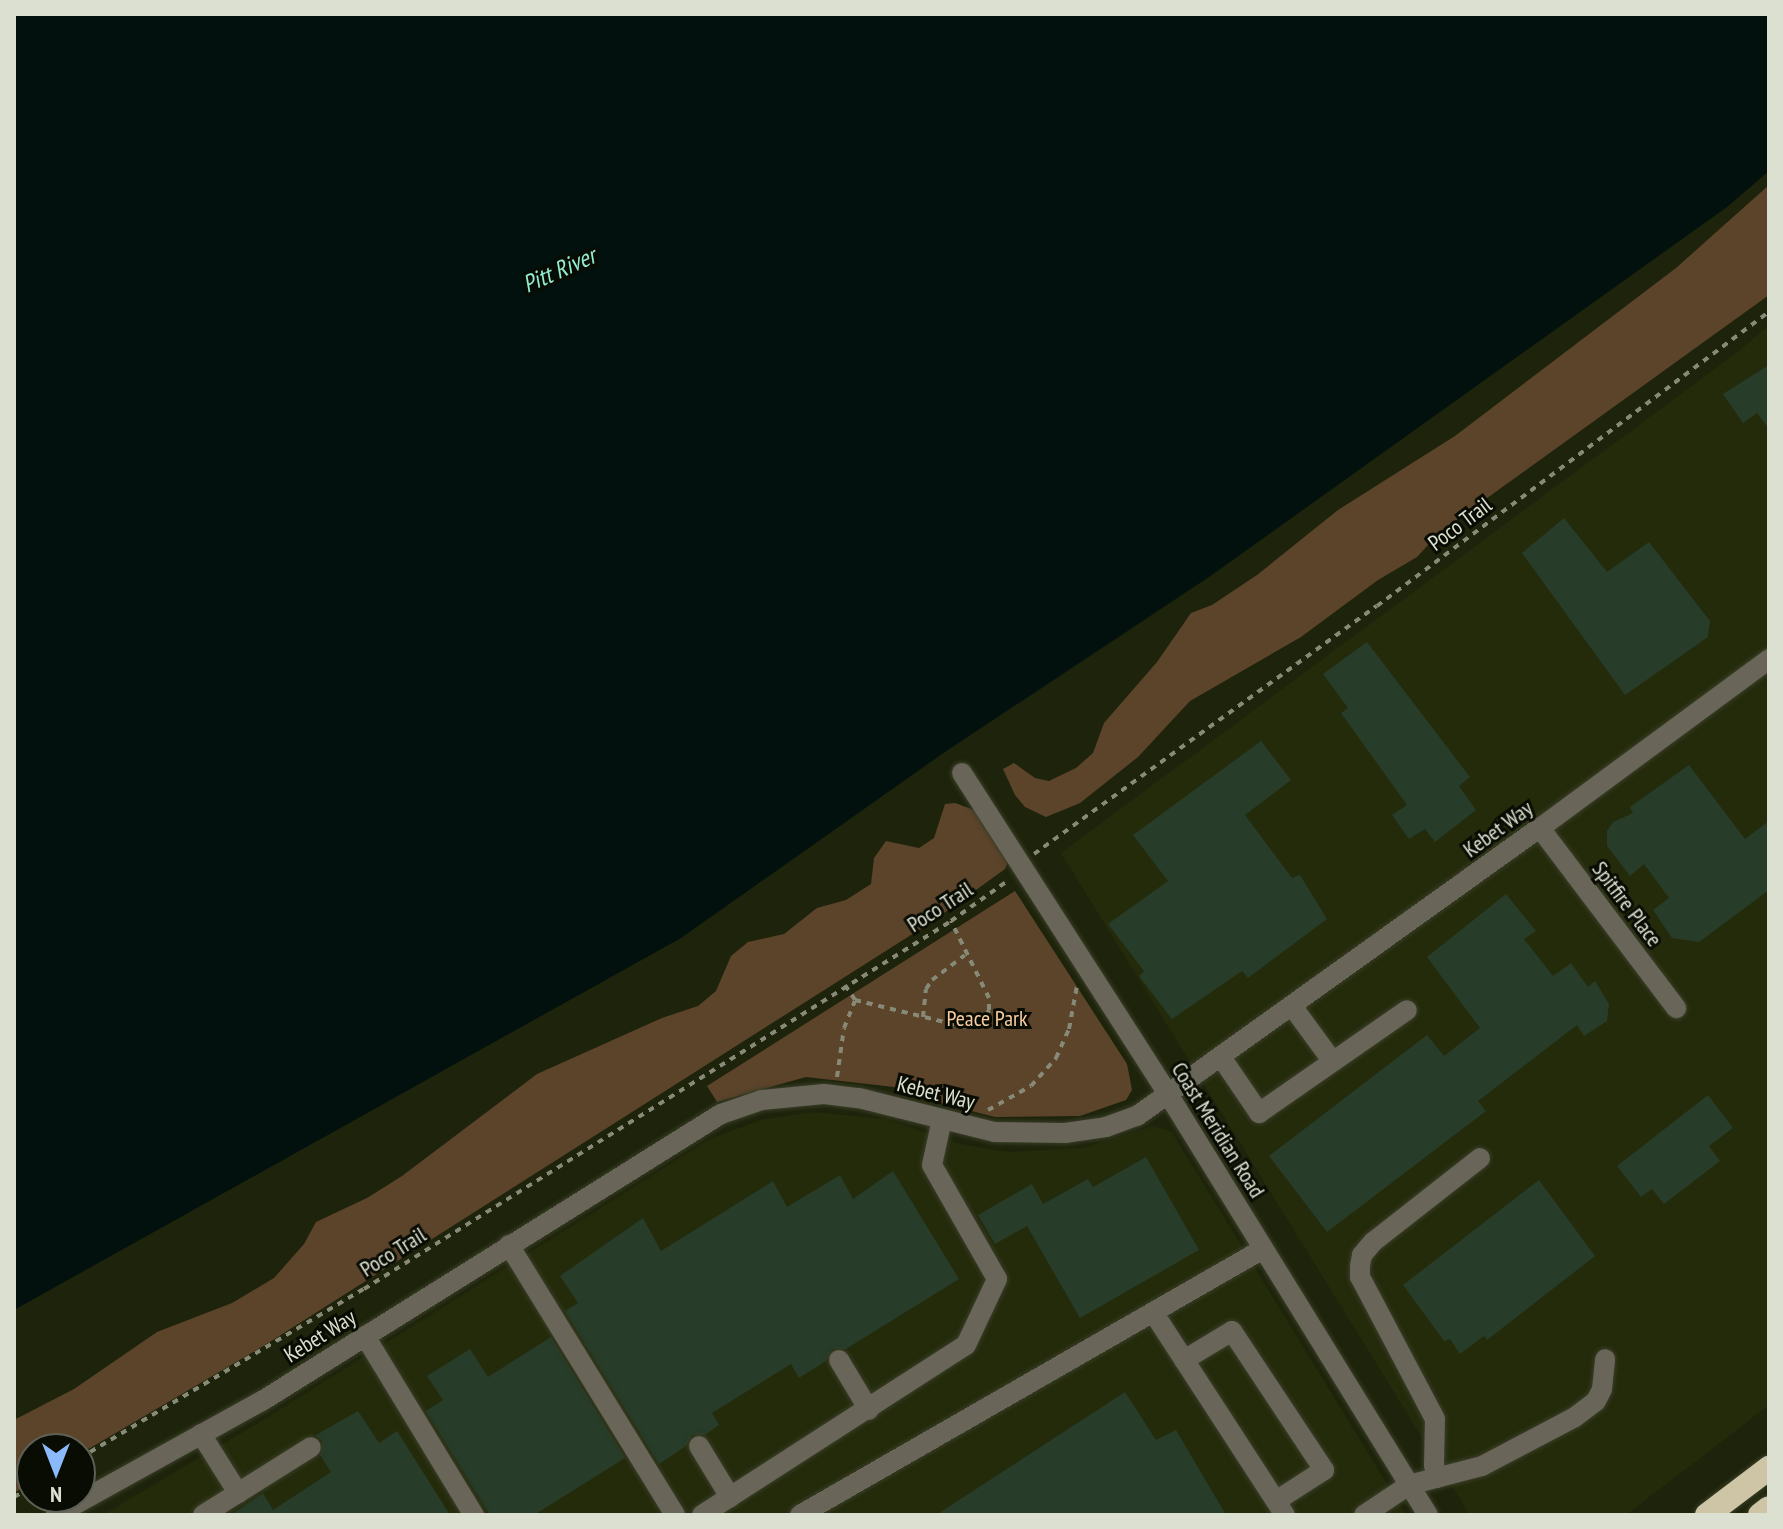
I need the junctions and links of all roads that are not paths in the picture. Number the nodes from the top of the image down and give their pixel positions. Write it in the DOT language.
graph roads {
  1 [pos="1769,659"];
  2 [pos="962,773"];
  3 [pos="1540,828"];
  4 [pos="1292,1006"];
  5 [pos="1676,1008"];
  6 [pos="1407,1010"];
  7 [pos="1221,1057"];
  8 [pos="1333,1062"];
  9 [pos="1168,1094"];
  10 [pos="942,1119"];
  11 [pos="1480,1158"];
  12 [pos="509,1245"];
  13 [pos="1263,1249"];
  14 [pos="1153,1312"];
  15 [pos="365,1336"];
  16 [pos="1605,1359"];
  17 [pos="839,1360"];
  18 [pos="1184,1360"];
  19 [pos="869,1410"];
  20 [pos="201,1434"];
  21 [pos="699,1446"];
  22 [pos="311,1447"];
  23 [pos="1769,1468"];
  24 [pos="1437,1478"];
  25 [pos="1409,1485"];
  26 [pos="238,1493"];
  27 [pos="730,1497"];
  28 [pos="1280,1508"];
  29 [pos="1769,1508"];
  30 [pos="56,1515"];
  31 [pos="203,1515"];
  32 [pos="474,1515"];
  33 [pos="675,1515"];
  34 [pos="702,1515"];
  35 [pos="800,1515"];
  36 [pos="1364,1515"];
  37 [pos="1428,1515"];
  38 [pos="1707,1515"];
  39 [pos="1760,1515"];
  1 -- 3 [label="street, Kebet Way"];
  2 -- 9 [label="street, Coast Meridian Road"];
  3 -- 4 [label="street, Kebet Way"];
  3 -- 5 [label="street, Spitfire Place"];
  4 -- 7 [label="street, Kebet Way"];
  4 -- 8 [label="street"];
  6 -- 8 [label="street"];
  7 -- 8 [label="street"];
  7 -- 9 [label="street, Kebet Way"];
  9 -- 10 [label="street, Kebet Way"];
  9 -- 13 [label="street, Coast Meridian Road"];
  10 -- 12 [label="street, Kebet Way"];
  10 -- 19 [label="street"];
  11 -- 24 [label="street"];
  12 -- 15 [label="street, Kebet Way"];
  12 -- 33 [label="street"];
  13 -- 14 [label="street"];
  13 -- 25 [label="street, Coast Meridian Road"];
  14 -- 18 [label="street"];
  14 -- 35 [label="street"];
  15 -- 20 [label="street, Kebet Way"];
  15 -- 32 [label="street"];
  16 -- 24 [label="street"];
  17 -- 19 [label="street"];
  18 -- 28 [label="street"];
  18 -- 28 [label="street"];
  19 -- 27 [label="street"];
  20 -- 26 [label="street"];
  20 -- 30 [label="street, Kebet Way"];
  21 -- 27 [label="street"];
  22 -- 26 [label="street"];
  23 -- 38 [label="highway"];
  24 -- 25 [label="street"];
  25 -- 36 [label="street"];
  25 -- 37 [label="street, Coast Meridian Road"];
  26 -- 31 [label="street"];
  27 -- 34 [label="street"];
  29 -- 39 [label="highway"];
}
